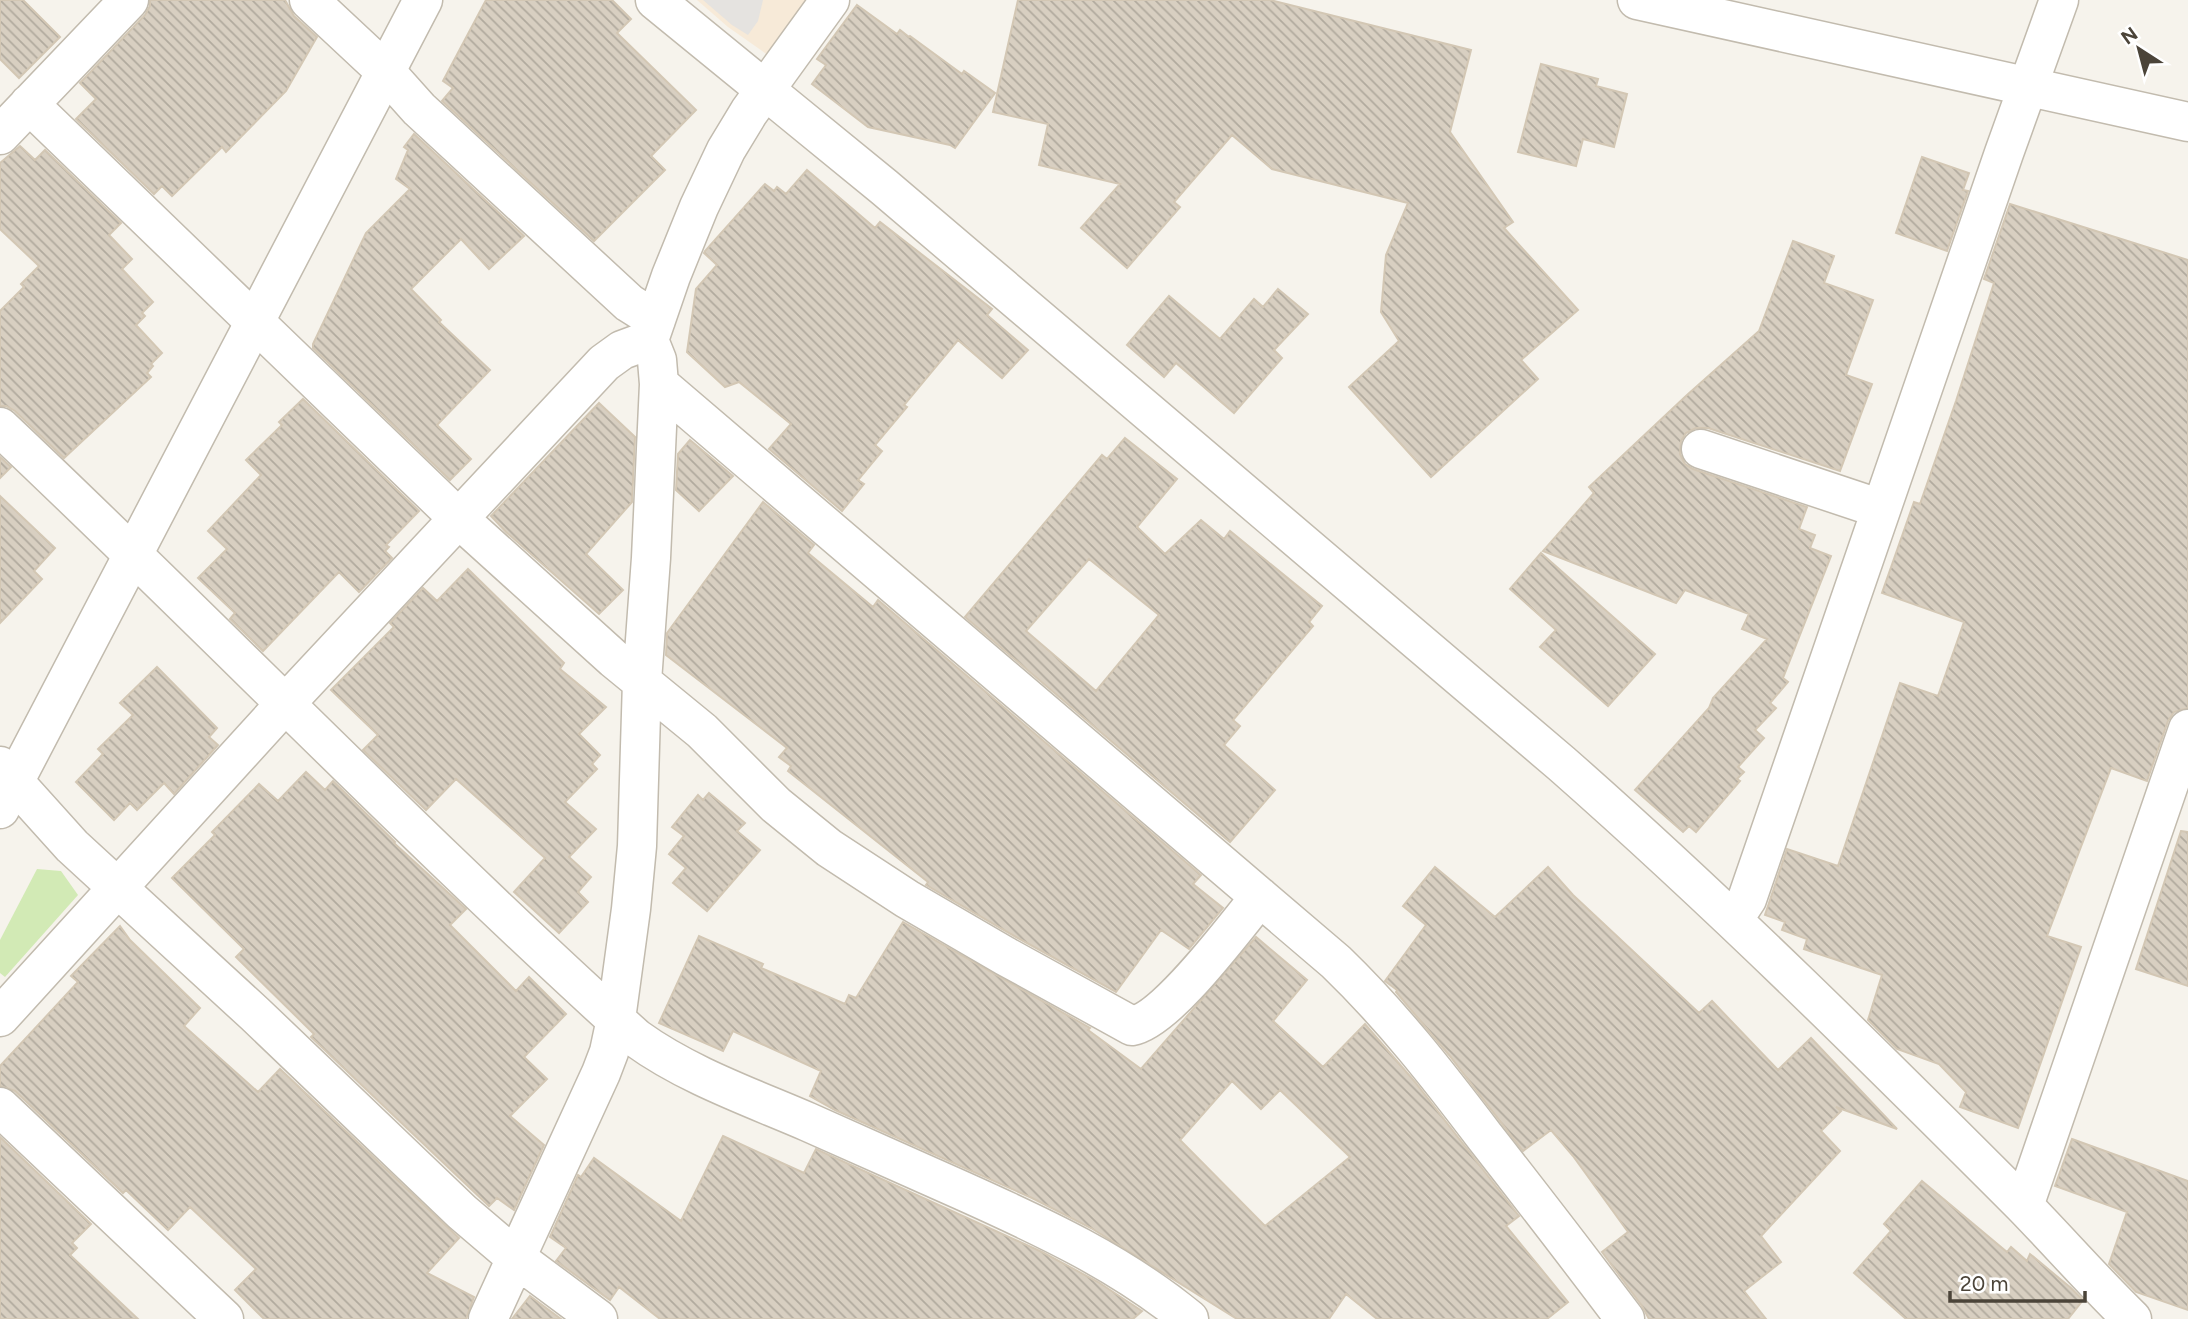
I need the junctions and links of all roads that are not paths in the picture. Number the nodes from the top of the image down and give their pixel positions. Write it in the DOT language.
graph roads {
  1 [pos="129,0"];
  2 [pos="309,0"];
  3 [pos="423,0"];
  4 [pos="655,0"];
  5 [pos="830,0"];
  6 [pos="1637,0"];
  7 [pos="2059,0"];
  8 [pos="385,71"];
  9 [pos="2028,86"];
  10 [pos="765,91"];
  11 [pos="10,117"];
  12 [pos="2188,122"];
  13 [pos="255,320"];
  14 [pos="652,330"];
  15 [pos="659,384"];
  16 [pos="0,427"];
  17 [pos="1701,449"];
  18 [pos="1881,509"];
  19 [pos="458,517"];
  20 [pos="133,556"];
  21 [pos="642,681"];
  22 [pos="285,704"];
  23 [pos="2188,729"];
  24 [pos="5,786"];
  25 [pos="119,888"];
  26 [pos="1260,897"];
  27 [pos="1733,920"];
  28 [pos="0,1017"];
  29 [pos="616,1019"];
  30 [pos="0,1107"];
  31 [pos="2024,1206"];
  32 [pos="516,1258"];
  33 [pos="2115,1313"];
  34 [pos="224,1319"];
  35 [pos="488,1319"];
  36 [pos="598,1319"];
  37 [pos="1189,1319"];
  38 [pos="1625,1319"];
  1 -- 11 [label="street"];
  2 -- 8 [label="street"];
  3 -- 8 [label="street"];
  4 -- 10 [label="street"];
  5 -- 10 [label="street"];
  6 -- 9 [label="street"];
  7 -- 9 [label="street"];
  8 -- 13 [label="street"];
  8 -- 14 [label="street"];
  9 -- 12 [label="street"];
  9 -- 18 [label="street"];
  10 -- 14 [label="street"];
  10 -- 27 [label="street"];
  11 -- 13 [label="street"];
  13 -- 19 [label="street"];
  13 -- 20 [label="street"];
  14 -- 15 [label="street"];
  14 -- 19 [label="street"];
  15 -- 21 [label="street"];
  15 -- 26 [label="street"];
  16 -- 20 [label="street"];
  17 -- 18 [label="street"];
  18 -- 27 [label="street"];
  19 -- 21 [label="street"];
  19 -- 22 [label="street"];
  20 -- 22 [label="street"];
  20 -- 24 [label="street"];
  21 -- 26 [label="street"];
  21 -- 29 [label="street"];
  22 -- 25 [label="street"];
  22 -- 29 [label="street"];
  23 -- 31 [label="street"];
  24 -- 25 [label="street"];
  25 -- 28 [label="street"];
  25 -- 32 [label="street"];
  26 -- 38 [label="street"];
  27 -- 31 [label="street"];
  29 -- 32 [label="street"];
  29 -- 37 [label="street"];
  30 -- 34 [label="street"];
  31 -- 33 [label="street"];
  32 -- 35 [label="street"];
  32 -- 36 [label="street"];
}
